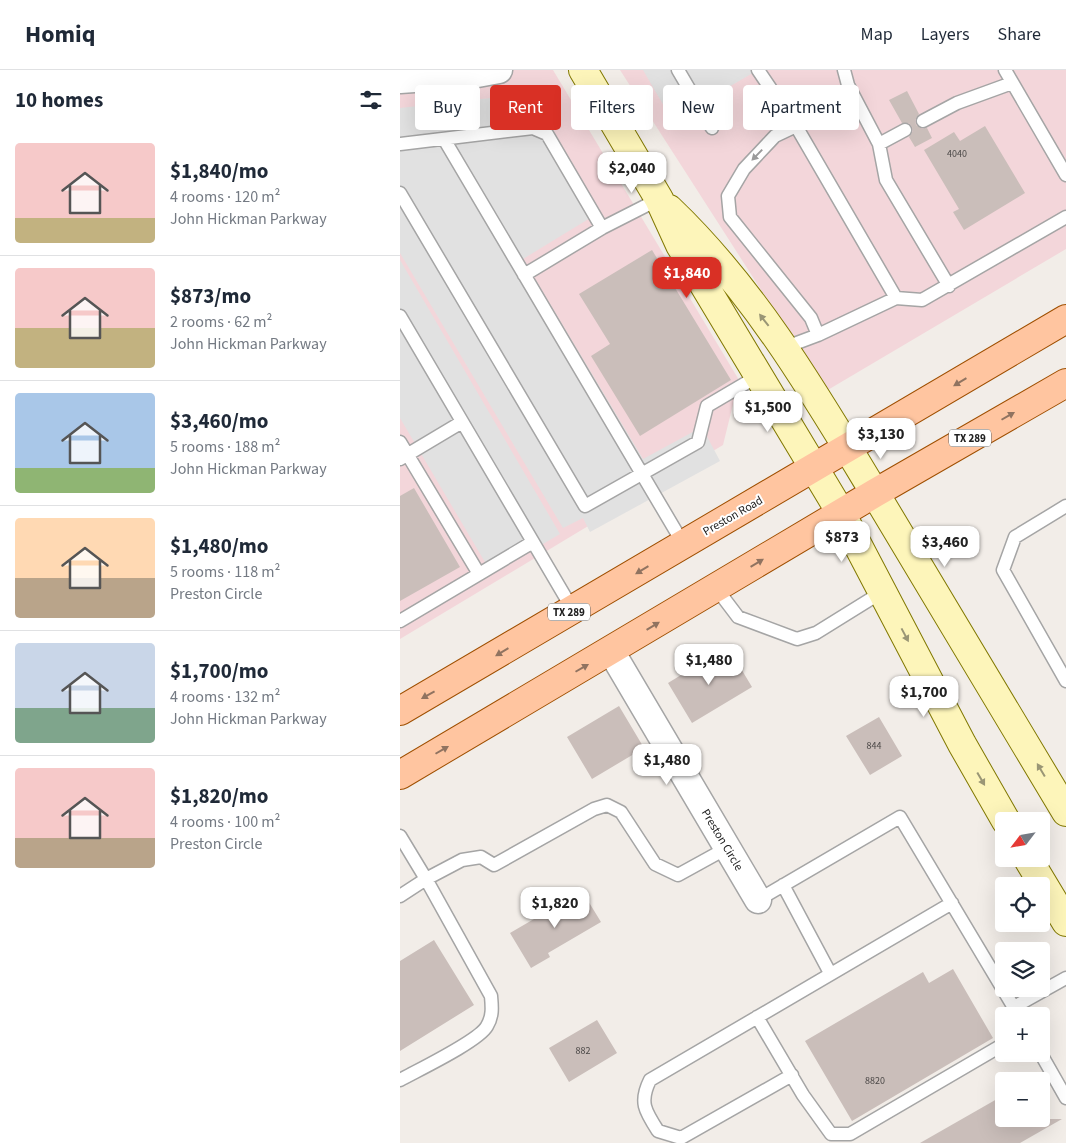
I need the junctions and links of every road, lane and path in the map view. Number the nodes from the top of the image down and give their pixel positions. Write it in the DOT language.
graph roads {
  1 [pos="499,70"];
  2 [pos="583,70"];
  3 [pos="678,70"];
  4 [pos="758,70"];
  5 [pos="844,70"];
  6 [pos="1005,70"];
  7 [pos="400,80"];
  8 [pos="1012,82"];
  9 [pos="687,85"];
  10 [pos="768,85"];
  11 [pos="923,120"];
  12 [pos="788,130"];
  13 [pos="798,130"];
  14 [pos="905,130"];
  15 [pos="444,139"];
  16 [pos="400,144"];
  17 [pos="879,144"];
  18 [pos="1066,175"];
  19 [pos="400,193"];
  20 [pos="659,199"];
  21 [pos="1066,218"];
  22 [pos="602,228"];
  23 [pos="524,275"];
  24 [pos="949,286"];
  25 [pos="896,298"];
  26 [pos="400,316"];
  27 [pos="1066,319"];
  28 [pos="818,335"];
  29 [pos="786,347"];
  30 [pos="758,376"];
  31 [pos="1066,383"];
  32 [pos="462,422"];
  33 [pos="400,442"];
  34 [pos="850,448"];
  35 [pos="404,457"];
  36 [pos="814,468"];
  37 [pos="642,474"];
  38 [pos="875,493"];
  39 [pos="1066,506"];
  40 [pos="841,513"];
  41 [pos="533,542"];
  42 [pos="684,545"];
  43 [pos="480,574"];
  44 [pos="716,588"];
  45 [pos="882,592"];
  46 [pos="573,610"];
  47 [pos="400,621"];
  48 [pos="611,651"];
  49 [pos="1066,681"];
  50 [pos="401,709"];
  51 [pos="400,774"];
  52 [pos="1001,812"];
  53 [pos="1066,812"];
  54 [pos="400,836"];
  55 [pos="727,848"];
  56 [pos="1033,868"];
  57 [pos="426,879"];
  58 [pos="783,885"];
  59 [pos="400,896"];
  60 [pos="758,900"];
  61 [pos="952,904"];
  62 [pos="1066,922"];
  63 [pos="830,973"];
  64 [pos="1066,978"];
  65 [pos="1014,1007"];
  66 [pos="1024,1007"];
  67 [pos="757,1017"];
  68 [pos="995,1049"];
  69 [pos="1046,1062"];
  70 [pos="792,1075"];
  71 [pos="400,1080"];
  72 [pos="1066,1098"];
  1 -- 7 [label="street"];
  2 -- 20 [label="street"];
  3 -- 9 [label="lane"];
  4 -- 10 [label="lane"];
  5 -- 17 [label="lane"];
  6 -- 8 [label="lane"];
  8 -- 11 [label="lane"];
  8 -- 18 [label="lane"];
  12 -- 28 [label="lane, one-way"];
  13 -- 25 [label="lane"];
  14 -- 17 [label="lane"];
  15 -- 16 [label="lane"];
  15 -- 22 [label="lane"];
  15 -- 23 [label="lane"];
  17 -- 24 [label="lane"];
  19 -- 37 [label="lane"];
  20 -- 22 [label="lane"];
  29 -- 20 [label="street, one-way"];
  20 -- 30 [label="street"];
  21 -- 24 [label="lane"];
  22 -- 23 [label="lane"];
  23 -- 37 [label="lane"];
  24 -- 25 [label="lane"];
  25 -- 28 [label="lane"];
  26 -- 32 [label="lane"];
  27 -- 34 [label="main road, Preston Road / TX 289, one-way"];
  28 -- 29 [label="lane"];
  29 -- 34 [label="street"];
  30 -- 36 [label="street"];
  30 -- 37 [label="lane"];
  38 -- 31 [label="main road, TX 289, one-way"];
  32 -- 35 [label="lane"];
  32 -- 41 [label="lane"];
  33 -- 35 [label="lane"];
  34 -- 36 [label="main road, Preston Road / TX 289"];
  34 -- 38 [label="street"];
  35 -- 43 [label="lane"];
  36 -- 40 [label="street"];
  36 -- 42 [label="main road, Preston Road / TX 289"];
  37 -- 42 [label="lane"];
  38 -- 40 [label="main road, TX 289"];
  53 -- 38 [label="street, one-way"];
  39 -- 49 [label="lane"];
  44 -- 40 [label="main road, TX 289, one-way"];
  40 -- 45 [label="street"];
  41 -- 43 [label="lane"];
  41 -- 46 [label="lane"];
  42 -- 46 [label="main road, Preston Road / TX 289, one-way"];
  43 -- 47 [label="lane"];
  44 -- 45 [label="lane"];
  48 -- 44 [label="main road, TX 289, one-way"];
  45 -- 52 [label="street, one-way"];
  46 -- 50 [label="main road, Preston Road / TX 289, one-way"];
  51 -- 48 [label="main road, TX 289, one-way"];
  48 -- 55 [label="street, Preston Circle"];
  54 -- 57 [label="lane"];
  55 -- 57 [label="lane"];
  55 -- 60 [label="street, Preston Circle"];
  56 -- 62 [label="street"];
  57 -- 59 [label="lane"];
  57 -- 71 [label="lane"];
  58 -- 60 [label="lane"];
  58 -- 61 [label="lane"];
  58 -- 63 [label="lane"];
  61 -- 63 [label="lane"];
  61 -- 65 [label="lane"];
  63 -- 67 [label="lane"];
  64 -- 66 [label="lane"];
  67 -- 70 [label="lane"];
  67 -- 70 [label="lane"];
  68 -- 70 [label="lane"];
  69 -- 72 [label="lane"];
}
